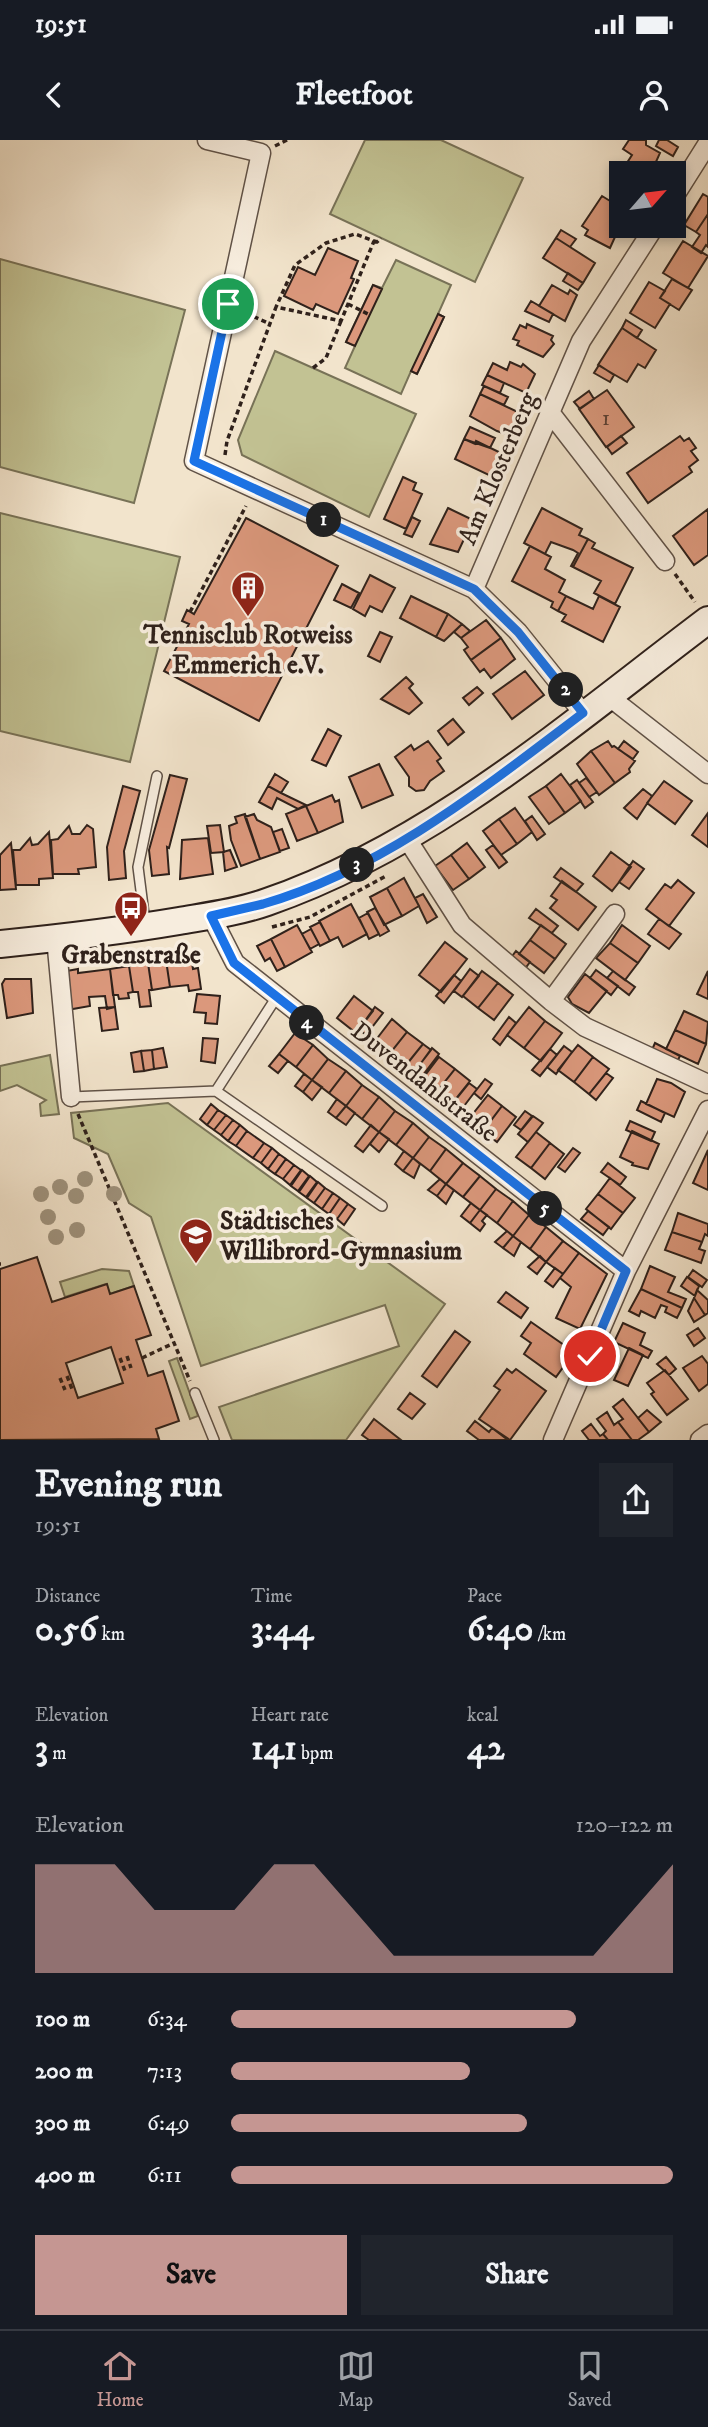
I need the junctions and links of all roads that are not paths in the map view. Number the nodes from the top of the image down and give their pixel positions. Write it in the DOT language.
graph roads {
  1 [pos="207,140"];
  2 [pos="708,144"];
  3 [pos="686,178"];
  4 [pos="647,238"];
  5 [pos="549,411"];
  6 [pos="665,561"];
  7 [pos="474,589"];
  8 [pos="708,620"];
  9 [pos="607,695"];
  10 [pos="583,713"];
  11 [pos="708,774"];
  12 [pos="157,776"];
  13 [pos="407,839"];
  14 [pos="615,914"];
  15 [pos="211,916"];
  16 [pos="145,927"];
  17 [pos="56,938"];
  18 [pos="0,944"];
  19 [pos="276,998"];
  20 [pos="551,1000"];
  21 [pos="708,1084"];
  22 [pos="216,1091"];
  23 [pos="71,1097"];
  24 [pos="708,1110"];
  25 [pos="382,1206"];
  26 [pos="626,1271"];
  27 [pos="195,1393"];
  28 [pos="708,1434"];
  29 [pos="214,1440"];
  30 [pos="553,1440"];
  31 [pos="700,1440"];
  1 -- 7 [label="street"];
  2 -- 3 [label="street"];
  4 -- 5 [label="street, Am Klosterberg"];
  5 -- 6 [label="street"];
  5 -- 7 [label="street, Am Klosterberg"];
  7 -- 10 [label="street"];
  8 -- 9 [label="street"];
  9 -- 10 [label="street"];
  9 -- 11 [label="street"];
  10 -- 13 [label="street"];
  12 -- 16 [label="lane"];
  13 -- 15 [label="street"];
  13 -- 20 [label="street"];
  14 -- 20 [label="street"];
  15 -- 16 [label="street"];
  15 -- 19 [label="street, Duvendahlstraße"];
  16 -- 17 [label="street"];
  17 -- 18 [label="street"];
  17 -- 23 [label="street"];
  19 -- 22 [label="lane"];
  19 -- 26 [label="street, Duvendahlstraße"];
  20 -- 21 [label="street"];
  22 -- 23 [label="lane"];
  22 -- 25 [label="lane"];
  24 -- 26 [label="street"];
  26 -- 30 [label="street"];
  27 -- 29 [label="lane"];
  28 -- 31 [label="street"];
}
